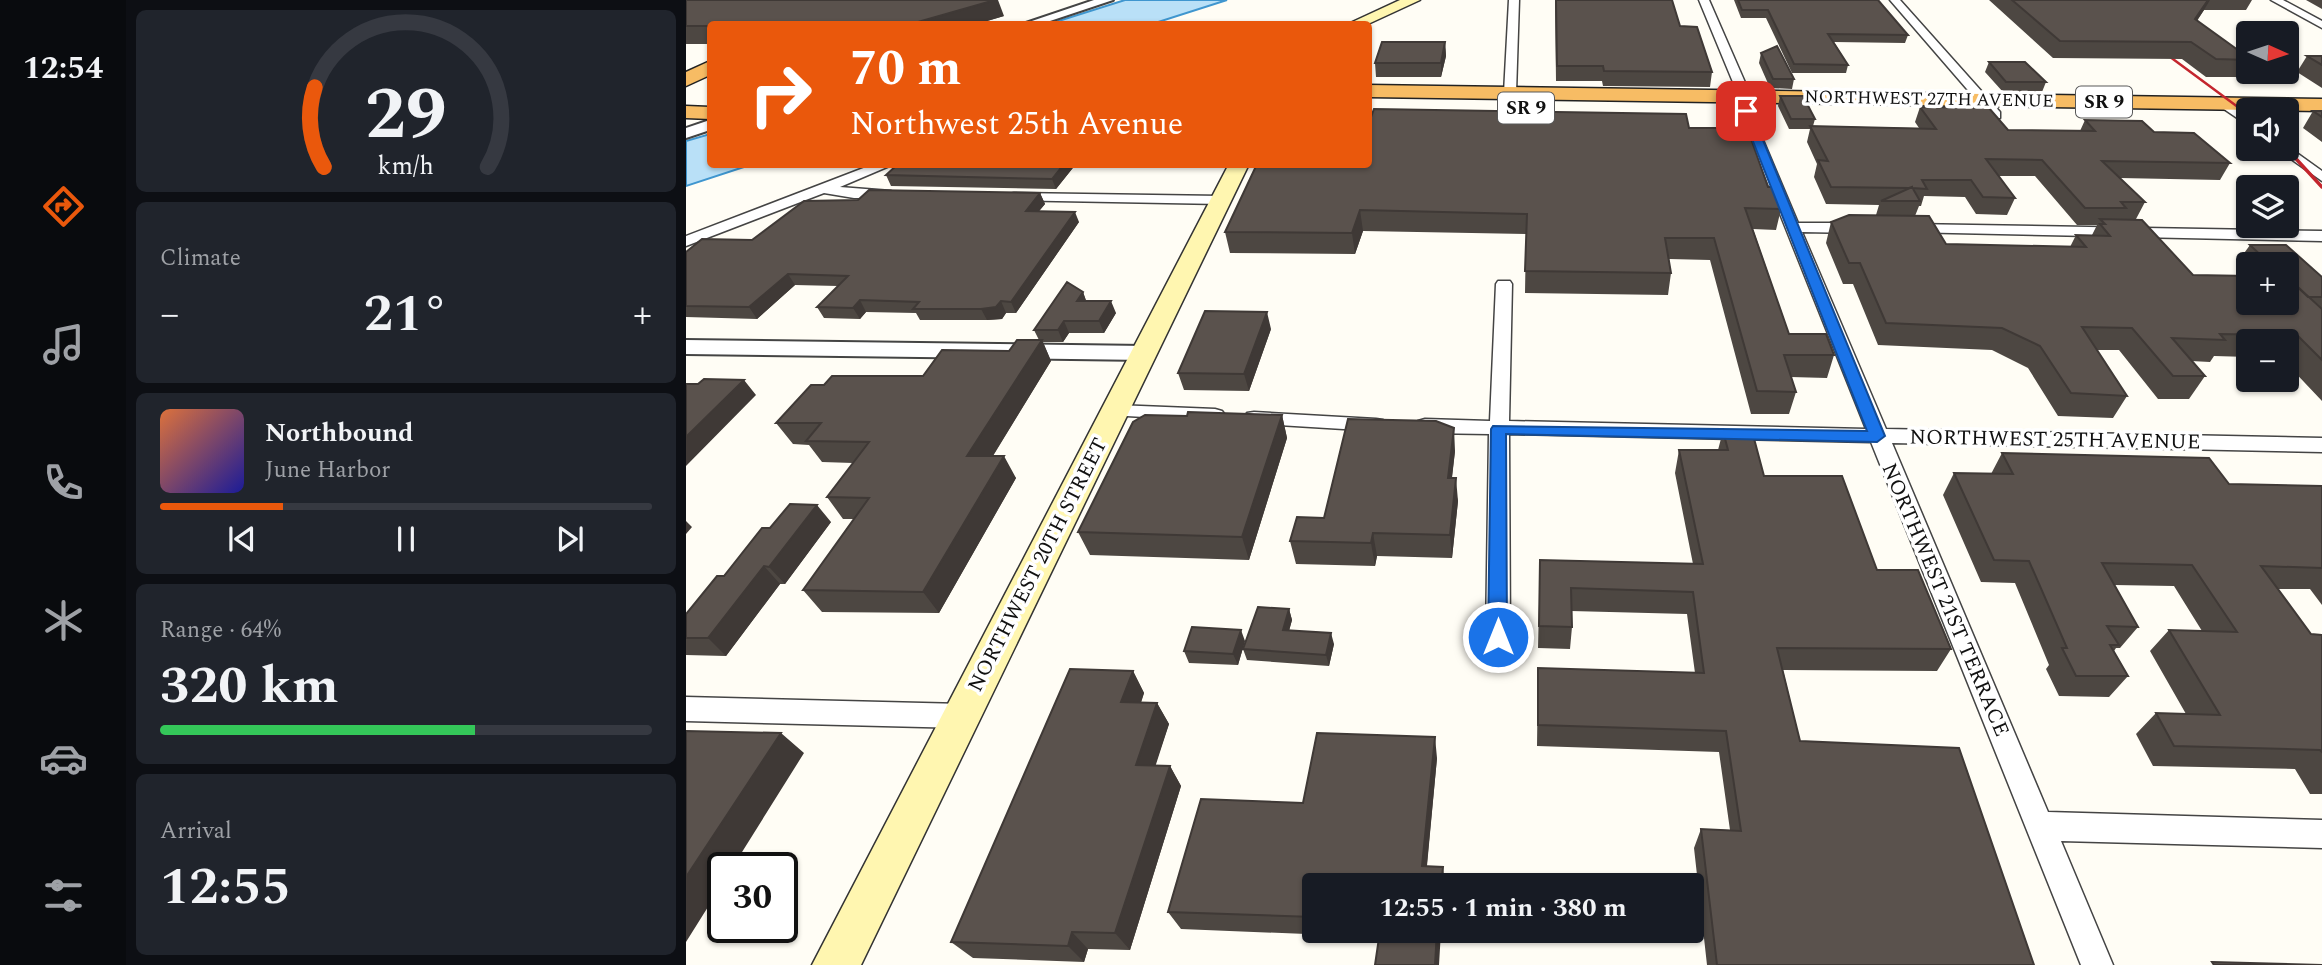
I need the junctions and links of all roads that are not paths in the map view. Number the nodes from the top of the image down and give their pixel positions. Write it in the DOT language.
graph roads {
  1 [pos="1107,0"];
  2 [pos="1413,0"];
  3 [pos="1514,0"];
  4 [pos="1704,0"];
  5 [pos="1895,0"];
  6 [pos="2276,0"];
  7 [pos="1039,21"];
  8 [pos="1363,21"];
  9 [pos="2322,25"];
  10 [pos="707,67"];
  11 [pos="707,68"];
  12 [pos="686,72"];
  13 [pos="686,80"];
  14 [pos="1372,91"];
  15 [pos="1510,93"];
  16 [pos="1745,104"];
  17 [pos="2225,104"];
  18 [pos="2322,105"];
  19 [pos="1372,106"];
  20 [pos="1990,108"];
  21 [pos="700,109"];
  22 [pos="2236,112"];
  23 [pos="2236,119"];
  24 [pos="2299,119"];
  25 [pos="2322,119"];
  26 [pos="686,133"];
  27 [pos="2299,160"];
  28 [pos="878,168"];
  29 [pos="1237,168"];
  30 [pos="2322,177"];
  31 [pos="824,189"];
  32 [pos="908,195"];
  33 [pos="1002,196"];
  34 [pos="1221,200"];
  35 [pos="1793,227"];
  36 [pos="1874,228"];
  37 [pos="1902,229"];
  38 [pos="2322,236"];
  39 [pos="686,241"];
  40 [pos="1504,284"];
  41 [pos="686,347"];
  42 [pos="1145,353"];
  43 [pos="1116,411"];
  44 [pos="1499,429"];
  45 [pos="1877,436"];
  46 [pos="2322,445"];
  47 [pos="1498,637"];
  48 [pos="686,709"];
  49 [pos="963,716"];
  50 [pos="2039,826"];
  51 [pos="2322,834"];
  52 [pos="836,965"];
  53 [pos="2097,965"];
  1 -- 7 [label="street"];
  2 -- 8 [label="main road"];
  3 -- 15 [label="street"];
  4 -- 16 [label="street, NORTHWEST 21ST TERRACE"];
  5 -- 20 [label="street"];
  6 -- 9 [label="street"];
  10 -- 12 [label="highway"];
  11 -- 13 [label="highway"];
  14 -- 15 [label="highway, NORTHWEST 27TH AVENUE / SR 9"];
  15 -- 16 [label="highway, NORTHWEST 27TH AVENUE / SR 9"];
  16 -- 19 [label="highway, NORTHWEST 27TH AVENUE / SR 9"];
  16 -- 20 [label="highway, NORTHWEST 27TH AVENUE / SR 9"];
  16 -- 35 [label="street, NORTHWEST 21ST TERRACE"];
  17 -- 18 [label="highway, NORTHWEST 27TH AVENUE / SR 9"];
  17 -- 20 [label="highway, NORTHWEST 27TH AVENUE / SR 9"];
  17 -- 22 [label="street"];
  20 -- 23 [label="highway, NORTHWEST 27TH AVENUE / SR 9"];
  21 -- 26 [label="street"];
  24 -- 25 [label="highway"];
  27 -- 30 [label="street"];
  28 -- 31 [label="street"];
  29 -- 34 [label="main road, NORTHWEST 20TH STREET"];
  31 -- 32 [label="street"];
  31 -- 39 [label="street"];
  33 -- 34 [label="street"];
  34 -- 42 [label="main road, NORTHWEST 20TH STREET"];
  35 -- 36 [label="street"];
  35 -- 45 [label="street, NORTHWEST 21ST TERRACE"];
  37 -- 38 [label="street"];
  40 -- 44 [label="street"];
  41 -- 42 [label="street"];
  42 -- 43 [label="main road, NORTHWEST 20TH STREET"];
  43 -- 44 [label="street, NORTHWEST 25TH AVENUE"];
  43 -- 49 [label="main road, NORTHWEST 20TH STREET"];
  44 -- 45 [label="street, NORTHWEST 25TH AVENUE"];
  44 -- 47 [label="street"];
  45 -- 46 [label="street, NORTHWEST 25TH AVENUE"];
  45 -- 50 [label="street, NORTHWEST 21ST TERRACE"];
  48 -- 49 [label="street"];
  49 -- 52 [label="main road, NORTHWEST 20TH STREET"];
  50 -- 51 [label="street"];
  50 -- 53 [label="street, NORTHWEST 21ST TERRACE"];
}
